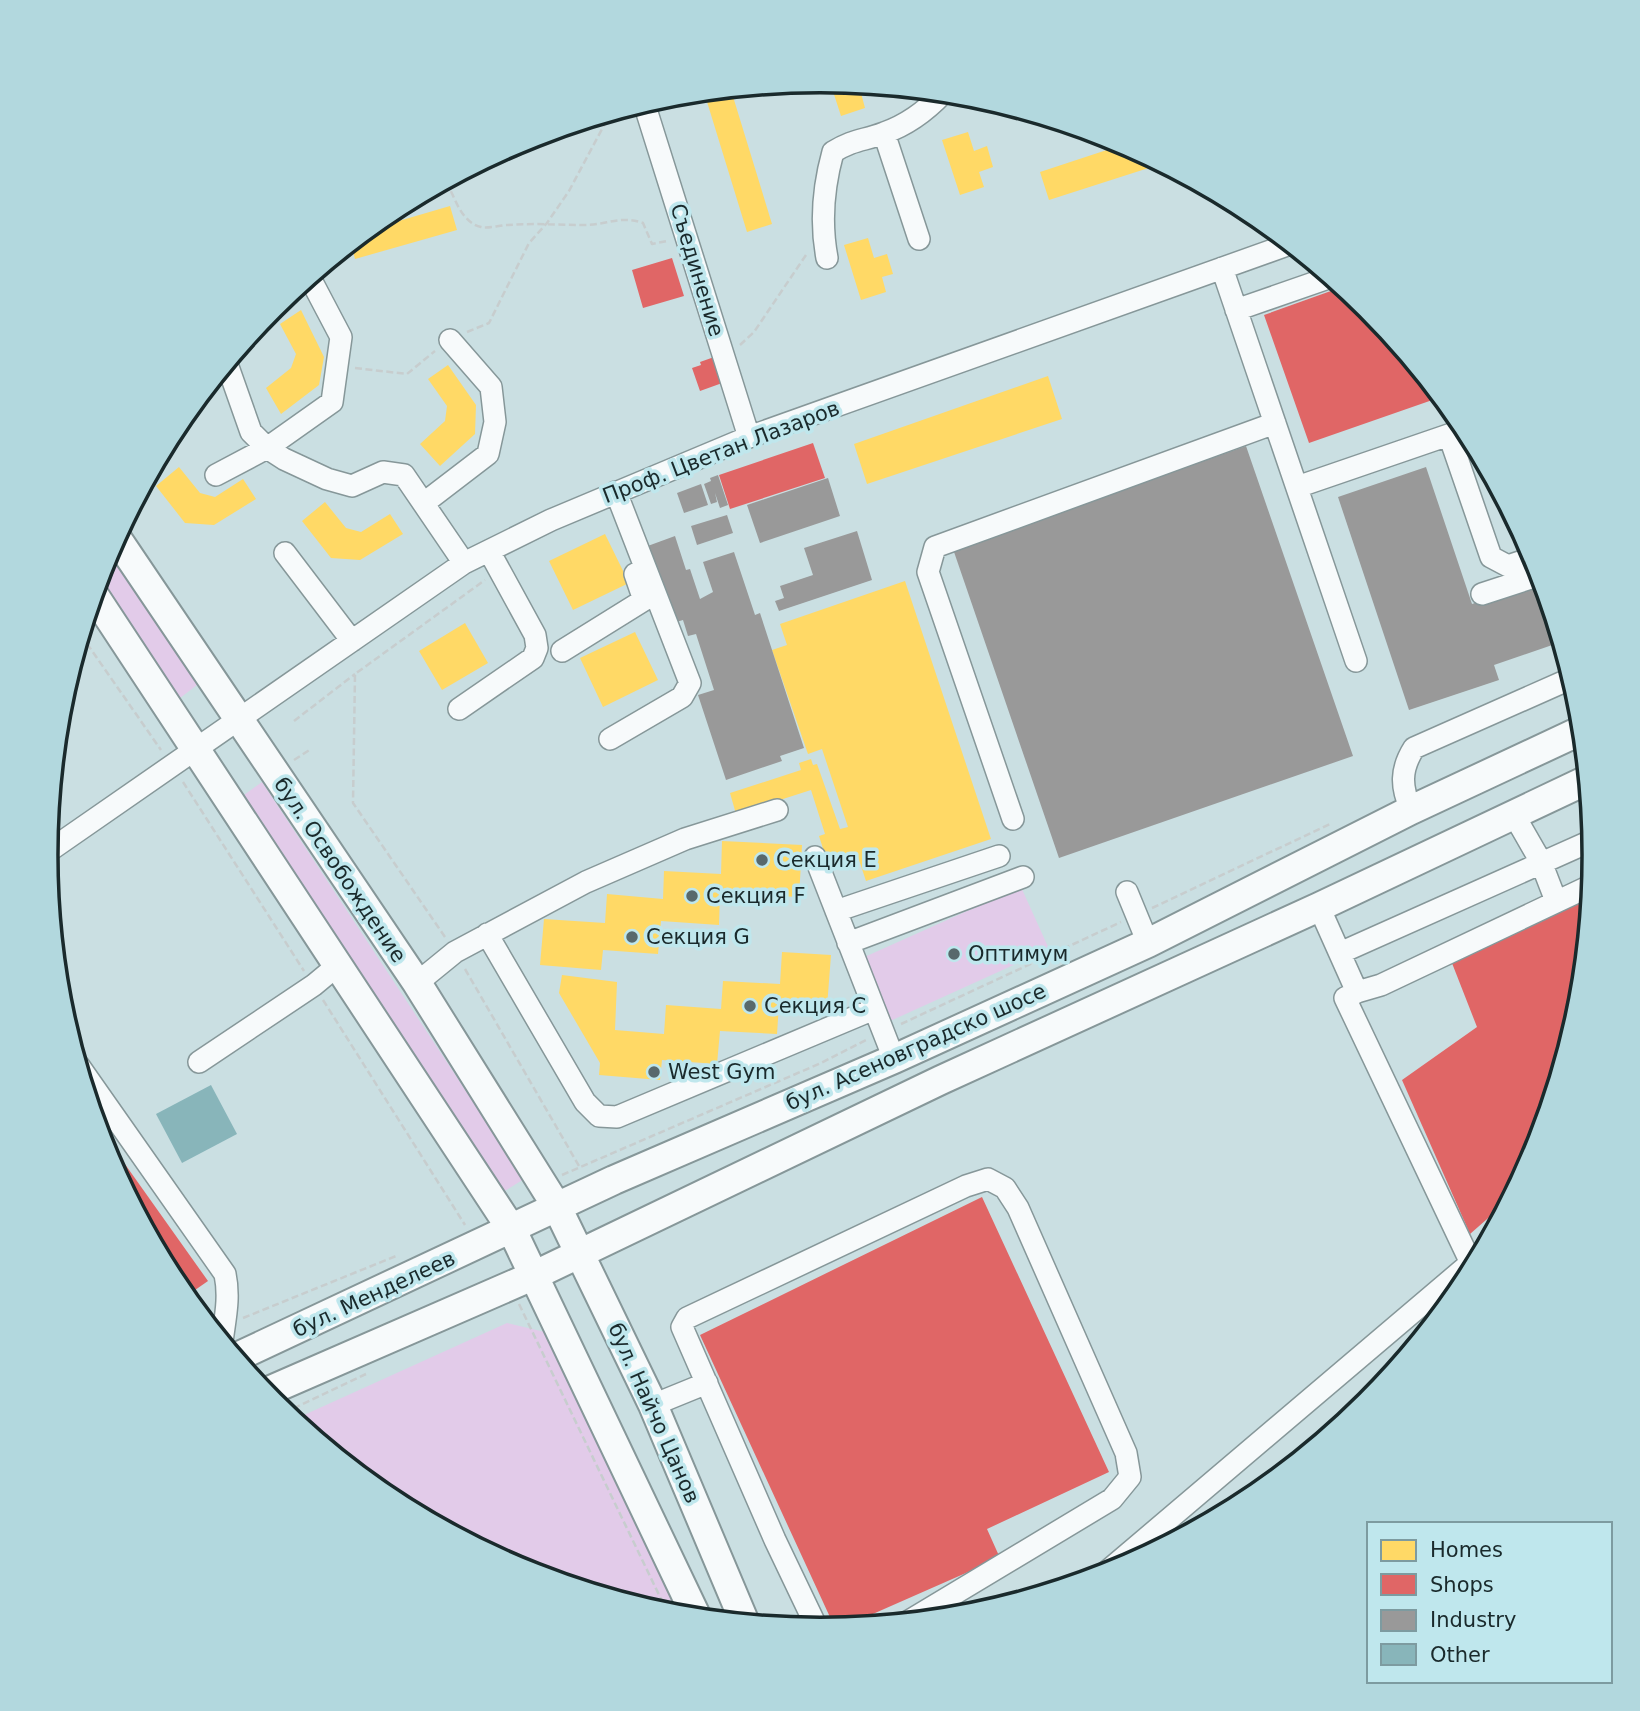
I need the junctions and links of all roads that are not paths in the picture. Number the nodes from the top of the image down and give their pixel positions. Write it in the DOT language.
graph roads {
  1 [pos="934,102"];
  2 [pos="647,113"];
  3 [pos="884,133"];
  4 [pos="919,239"];
  5 [pos="1279,248"];
  6 [pos="827,258"];
  7 [pos="1222,268"];
  8 [pos="1321,280"];
  9 [pos="314,285"];
  10 [pos="1236,310"];
  11 [pos="450,340"];
  12 [pos="230,373"];
  13 [pos="1275,423"];
  14 [pos="1455,433"];
  15 [pos="749,437"];
  16 [pos="1459,441"];
  17 [pos="267,449"];
  18 [pos="216,475"];
  19 [pos="1297,487"];
  20 [pos="613,494"];
  21 [pos="424,503"];
  22 [pos="123,548"];
  23 [pos="489,551"];
  24 [pos="285,553"];
  25 [pos="1523,561"];
  26 [pos="464,562"];
  27 [pos="1530,578"];
  28 [pos="1482,594"];
  29 [pos="100,604"];
  30 [pos="352,640"];
  31 [pos="562,651"];
  32 [pos="1356,661"];
  33 [pos="1562,682"];
  34 [pos="459,709"];
  35 [pos="239,719"];
  36 [pos="1572,734"];
  37 [pos="610,739"];
  38 [pos="196,748"];
  39 [pos="1579,784"];
  40 [pos="777,810"];
  41 [pos="1411,810"];
  42 [pos="1514,815"];
  43 [pos="1013,819"];
  44 [pos="58,844"];
  45 [pos="1582,845"];
  46 [pos="999,856"];
  47 [pos="815,857"];
  48 [pos="1541,862"];
  49 [pos="1023,877"];
  50 [pos="1581,890"];
  51 [pos="1127,892"];
  52 [pos="1556,901"];
  53 [pos="1320,907"];
  54 [pos="836,911"];
  55 [pos="487,934"];
  56 [pos="848,943"];
  57 [pos="1148,943"];
  58 [pos="1340,953"];
  59 [pos="338,965"];
  60 [pos="417,984"];
  61 [pos="1357,992"];
  62 [pos="874,1009"];
  63 [pos="894,1059"];
  64 [pos="199,1062"];
  65 [pos="94,1087"];
  66 [pos="557,1207"];
  67 [pos="512,1230"];
  68 [pos="1471,1251"];
  69 [pos="579,1254"];
  70 [pos="1457,1274"];
  71 [pos="535,1275"];
  72 [pos="224,1330"];
  73 [pos="243,1354"];
  74 [pos="707,1383"];
  75 [pos="276,1388"];
  76 [pos="653,1405"];
  77 [pos="1131,1551"];
  78 [pos="691,1606"];
  79 [pos="928,1610"];
  80 [pos="742,1613"];
  81 [pos="812,1618"];
  1 -- 3 [label="street"];
  2 -- 15 [label="street, Съединение"];
  3 -- 4 [label="street"];
  3 -- 6 [label="street"];
  5 -- 7 [label="street, Проф. Цветан Лазаров"];
  7 -- 10 [label="street"];
  7 -- 15 [label="street, Проф. Цветан Лазаров"];
  8 -- 10 [label="street"];
  9 -- 17 [label="street"];
  10 -- 13 [label="street"];
  11 -- 21 [label="street"];
  12 -- 17 [label="street"];
  13 -- 19 [label="street"];
  13 -- 43 [label="street"];
  14 -- 19 [label="street"];
  15 -- 20 [label="street, Проф. Цветан Лазаров"];
  16 -- 25 [label="street"];
  17 -- 18 [label="street"];
  17 -- 21 [label="street"];
  19 -- 32 [label="street"];
  20 -- 23 [label="street, Проф. Цветан Лазаров"];
  20 -- 31 [label="street"];
  20 -- 37 [label="street"];
  21 -- 26 [label="street"];
  22 -- 35 [label="main road, бул. Освобождение"];
  23 -- 26 [label="street, Проф. Цветан Лазаров"];
  23 -- 34 [label="street"];
  24 -- 30 [label="street"];
  26 -- 30 [label="street, Проф. Цветан Лазаров"];
  27 -- 28 [label="street"];
  29 -- 38 [label="main road"];
  30 -- 35 [label="street, Проф. Цветан Лазаров"];
  33 -- 41 [label="street"];
  35 -- 38 [label="street, Проф. Цветан Лазаров"];
  35 -- 60 [label="main road, бул. Освобождение"];
  36 -- 41 [label="main road, бул. Асеновградско шосе"];
  38 -- 44 [label="street, Проф. Цветан Лазаров"];
  38 -- 59 [label="main road"];
  39 -- 42 [label="main road, бул. Асеновградско шосе"];
  40 -- 55 [label="street"];
  41 -- 57 [label="main road, бул. Асеновградско шосе"];
  42 -- 48 [label="street"];
  42 -- 53 [label="main road, бул. Асеновградско шосе"];
  45 -- 48 [label="street"];
  46 -- 54 [label="street"];
  47 -- 54 [label="street"];
  48 -- 52 [label="street"];
  48 -- 58 [label="street"];
  49 -- 56 [label="street"];
  50 -- 52 [label="street"];
  51 -- 57 [label="street"];
  52 -- 61 [label="street"];
  53 -- 58 [label="street"];
  53 -- 69 [label="main road, бул. Асеновградско шосе"];
  54 -- 56 [label="street"];
  55 -- 60 [label="street"];
  55 -- 62 [label="street"];
  56 -- 62 [label="street"];
  57 -- 63 [label="main road, бул. Асеновградско шосе"];
  58 -- 61 [label="street"];
  59 -- 64 [label="street"];
  59 -- 67 [label="main road"];
  60 -- 66 [label="main road, бул. Освобождение"];
  61 -- 68 [label="street"];
  62 -- 63 [label="street"];
  63 -- 66 [label="main road, бул. Асеновградско шосе"];
  65 -- 72 [label="street"];
  66 -- 67 [label="main road, бул. Асеновградско шосе"];
  66 -- 69 [label="main road, бул. Найчо Цанов"];
  67 -- 71 [label="main road"];
  67 -- 73 [label="main road, бул. Менделеев"];
  69 -- 71 [label="main road, бул. Асеновградско шосе"];
  69 -- 76 [label="main road, бул. Найчо Цанов"];
  70 -- 77 [label="street"];
  71 -- 75 [label="main road"];
  71 -- 78 [label="main road"];
  74 -- 76 [label="street"];
  74 -- 79 [label="street"];
  74 -- 81 [label="street"];
  76 -- 80 [label="main road, бул. Найчо Цанов"];
}
